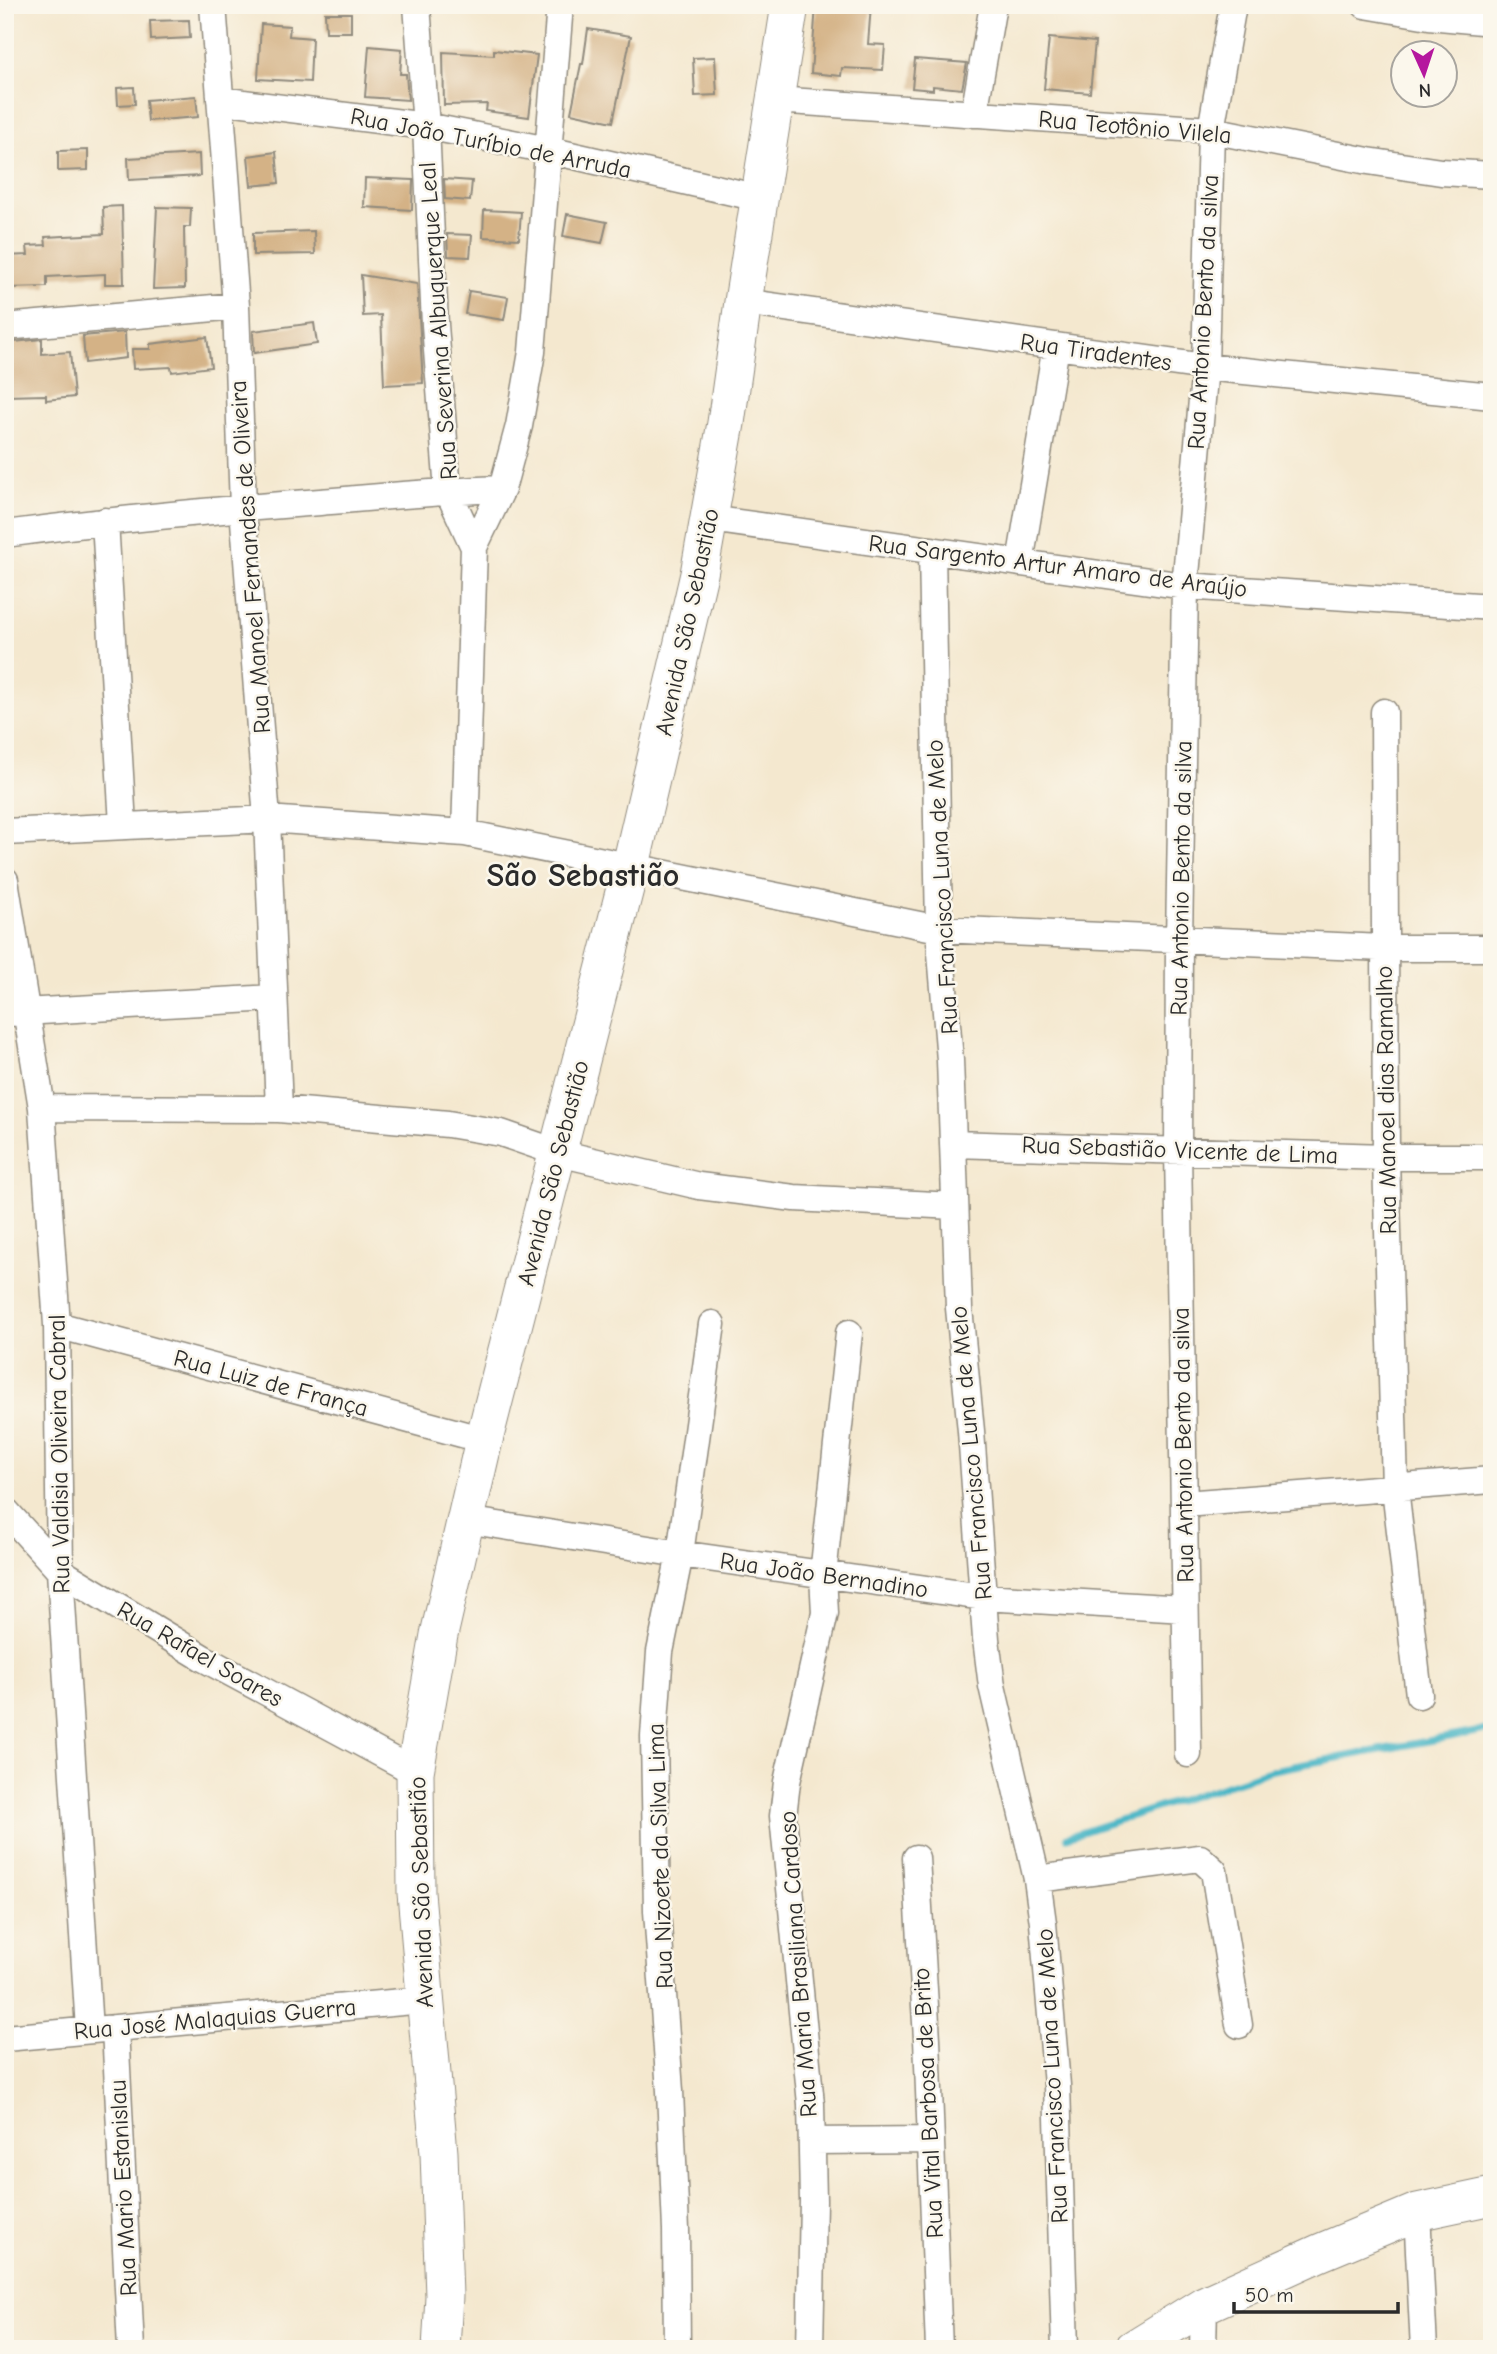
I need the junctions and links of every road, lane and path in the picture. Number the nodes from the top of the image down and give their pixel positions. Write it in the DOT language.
graph roads {
  1 [pos="212,5"];
  2 [pos="417,5"];
  3 [pos="560,5"];
  4 [pos="790,5"];
  5 [pos="993,5"];
  6 [pos="1233,5"];
  7 [pos="1365,5"];
  8 [pos="1492,22"];
  9 [pos="220,100"];
  10 [pos="775,100"];
  11 [pos="974,114"];
  12 [pos="426,125"];
  13 [pos="1212,131"];
  14 [pos="548,150"];
  15 [pos="1492,175"];
  16 [pos="760,198"];
  17 [pos="743,302"];
  18 [pos="236,306"];
  19 [pos="5,327"];
  20 [pos="1056,346"];
  21 [pos="1205,367"];
  22 [pos="1492,396"];
  23 [pos="502,489"];
  24 [pos="449,491"];
  25 [pos="243,508"];
  26 [pos="710,519"];
  27 [pos="105,521"];
  28 [pos="5,534"];
  29 [pos="474,547"];
  30 [pos="932,550"];
  31 [pos="1020,563"];
  32 [pos="1185,586"];
  33 [pos="1492,607"];
  34 [pos="1384,712"];
  35 [pos="267,819"];
  36 [pos="123,825"];
  37 [pos="5,832"];
  38 [pos="465,833"];
  39 [pos="631,865"];
  40 [pos="5,880"];
  41 [pos="939,929"];
  42 [pos="1179,941"];
  43 [pos="1384,948"];
  44 [pos="1492,948"];
  45 [pos="274,999"];
  46 [pos="15,1013"];
  47 [pos="42,1108"];
  48 [pos="279,1109"];
  49 [pos="953,1144"];
  50 [pos="1178,1150"];
  51 [pos="559,1153"];
  52 [pos="1386,1157"];
  53 [pos="1492,1157"];
  54 [pos="955,1206"];
  55 [pos="712,1324"];
  56 [pos="57,1325"];
  57 [pos="849,1333"];
  58 [pos="484,1440"];
  59 [pos="1492,1480"];
  60 [pos="1395,1488"];
  61 [pos="1184,1504"];
  62 [pos="5,1510"];
  63 [pos="466,1520"];
  64 [pos="680,1554"];
  65 [pos="60,1571"];
  66 [pos="823,1575"];
  67 [pos="983,1597"];
  68 [pos="1185,1609"];
  69 [pos="1419,1695"];
  70 [pos="1188,1754"];
  71 [pos="415,1772"];
  72 [pos="916,1858"];
  73 [pos="1037,1879"];
  74 [pos="424,2000"];
  75 [pos="1239,2025"];
  76 [pos="102,2029"];
  77 [pos="5,2038"];
  78 [pos="930,2140"];
  79 [pos="812,2141"];
  80 [pos="1492,2196"];
  81 [pos="1417,2212"];
  82 [pos="1204,2305"];
  83 [pos="131,2349"];
  84 [pos="441,2349"];
  85 [pos="677,2349"];
  86 [pos="810,2349"];
  87 [pos="939,2349"];
  88 [pos="1065,2349"];
  89 [pos="1133,2349"];
  90 [pos="1203,2349"];
  91 [pos="1424,2349"];
  1 -- 9 [label="street, Rua Manoel Fernandes de Oliveira"];
  2 -- 12 [label="street, Rua Severina Albuquerque Leal"];
  3 -- 14 [label="street"];
  4 -- 10 [label="main road, Avenida São Sebastião"];
  5 -- 11 [label="street"];
  6 -- 13 [label="street, Rua Antonio Bento da silva"];
  7 -- 8 [label="street"];
  9 -- 12 [label="street, Rua João Turíbio de Arruda"];
  9 -- 18 [label="street, Rua Manoel Fernandes de Oliveira"];
  10 -- 11 [label="street, Rua Teotônio Vilela"];
  10 -- 16 [label="main road, Avenida São Sebastião"];
  11 -- 13 [label="street, Rua Teotônio Vilela"];
  12 -- 14 [label="street, Rua João Turíbio de Arruda"];
  12 -- 24 [label="street, Rua Severina Albuquerque Leal"];
  13 -- 15 [label="street, Rua Teotônio Vilela"];
  13 -- 21 [label="street, Rua Antonio Bento da silva"];
  14 -- 16 [label="street, Rua João Turíbio de Arruda"];
  14 -- 23 [label="street"];
  16 -- 17 [label="main road, Avenida São Sebastião"];
  17 -- 20 [label="street, Rua Tiradentes"];
  17 -- 26 [label="main road, Avenida São Sebastião"];
  18 -- 19 [label="street"];
  18 -- 25 [label="street, Rua Manoel Fernandes de Oliveira"];
  20 -- 21 [label="street, Rua Tiradentes"];
  20 -- 31 [label="street"];
  21 -- 22 [label="street, Rua Tiradentes"];
  21 -- 32 [label="street, Rua Antonio Bento da silva"];
  23 -- 24 [label="street"];
  23 -- 29 [label="street"];
  24 -- 25 [label="street"];
  24 -- 29 [label="street, Rua Severina Albuquerque Leal"];
  25 -- 27 [label="street"];
  25 -- 35 [label="street, Rua Manoel Fernandes de Oliveira"];
  26 -- 30 [label="street, Rua Sargento Artur Amaro de Araújo"];
  26 -- 39 [label="main road, Avenida São Sebastião"];
  27 -- 28 [label="street"];
  27 -- 36 [label="street"];
  29 -- 38 [label="street"];
  30 -- 31 [label="street, Rua Sargento Artur Amaro de Araújo"];
  30 -- 41 [label="street, Rua Francisco Luna de Melo"];
  31 -- 32 [label="street, Rua Sargento Artur Amaro de Araújo"];
  32 -- 33 [label="street, Rua Sargento Artur Amaro de Araújo"];
  32 -- 42 [label="street, Rua Antonio Bento da silva"];
  34 -- 43 [label="street, Rua Manoel dias Ramalho"];
  35 -- 36 [label="street"];
  35 -- 38 [label="street"];
  35 -- 45 [label="street, Rua Manoel Fernandes de Oliveira"];
  36 -- 37 [label="street"];
  38 -- 39 [label="street"];
  39 -- 41 [label="street"];
  39 -- 51 [label="main road, Avenida São Sebastião"];
  40 -- 46 [label="street, Rua Valdisia Oliveira Cabral"];
  41 -- 42 [label="street"];
  41 -- 49 [label="street, Rua Francisco Luna de Melo"];
  42 -- 43 [label="street"];
  42 -- 50 [label="street, Rua Antonio Bento da silva"];
  43 -- 44 [label="street"];
  43 -- 52 [label="street, Rua Manoel dias Ramalho"];
  45 -- 46 [label="street"];
  45 -- 48 [label="street, Rua Manoel Fernandes de Oliveira"];
  46 -- 47 [label="street, Rua Valdisia Oliveira Cabral"];
  47 -- 48 [label="street"];
  47 -- 56 [label="street, Rua Valdisia Oliveira Cabral"];
  48 -- 51 [label="street"];
  49 -- 50 [label="street, Rua Sebastião Vicente de Lima"];
  49 -- 54 [label="street, Rua Francisco Luna de Melo"];
  50 -- 52 [label="street, Rua Sebastião Vicente de Lima"];
  50 -- 61 [label="street, Rua Antonio Bento da silva"];
  51 -- 54 [label="street"];
  51 -- 58 [label="main road, Avenida São Sebastião"];
  52 -- 53 [label="street, Rua Sebastião Vicente de Lima"];
  52 -- 60 [label="street, Rua Manoel dias Ramalho"];
  54 -- 67 [label="street, Rua Francisco Luna de Melo"];
  55 -- 64 [label="street, Rua Nizoete da Silva Lima"];
  56 -- 58 [label="street, Rua Luiz de França"];
  56 -- 65 [label="street, Rua Valdisia Oliveira Cabral"];
  57 -- 66 [label="street, Rua Maria Brasiliana Cardoso"];
  58 -- 63 [label="main road, Avenida São Sebastião"];
  59 -- 60 [label="street"];
  60 -- 61 [label="street"];
  60 -- 69 [label="street, Rua Manoel dias Ramalho"];
  61 -- 68 [label="street, Rua Antonio Bento da silva"];
  62 -- 65 [label="street, Rua Rafael Soares"];
  63 -- 64 [label="street, Rua João Bernadino"];
  63 -- 71 [label="main road, Avenida São Sebastião"];
  64 -- 66 [label="street, Rua João Bernadino"];
  64 -- 85 [label="street, Rua Nizoete da Silva Lima"];
  65 -- 71 [label="street, Rua Rafael Soares"];
  65 -- 76 [label="street, Rua Valdisia Oliveira Cabral"];
  66 -- 67 [label="street, Rua João Bernadino"];
  66 -- 79 [label="street, Rua Maria Brasiliana Cardoso"];
  67 -- 68 [label="street, Rua João Bernadino"];
  67 -- 73 [label="street, Rua Francisco Luna de Melo"];
  68 -- 70 [label="street, Rua Antonio Bento da silva"];
  71 -- 74 [label="main road, Avenida São Sebastião"];
  72 -- 78 [label="street, Rua Vital Barbosa de Brito"];
  73 -- 75 [label="street"];
  73 -- 88 [label="street, Rua Francisco Luna de Melo"];
  74 -- 76 [label="street, Rua José Malaquias Guerra"];
  74 -- 84 [label="main road, Avenida São Sebastião"];
  76 -- 77 [label="street, Rua José Malaquias Guerra"];
  76 -- 83 [label="street, Rua Mario Estanislau"];
  78 -- 79 [label="street"];
  78 -- 87 [label="street, Rua Vital Barbosa de Brito"];
  79 -- 86 [label="street, Rua Maria Brasiliana Cardoso"];
  80 -- 81 [label="main road"];
  81 -- 82 [label="main road"];
  81 -- 91 [label="street"];
  82 -- 89 [label="main road"];
  82 -- 90 [label="street"];
}
